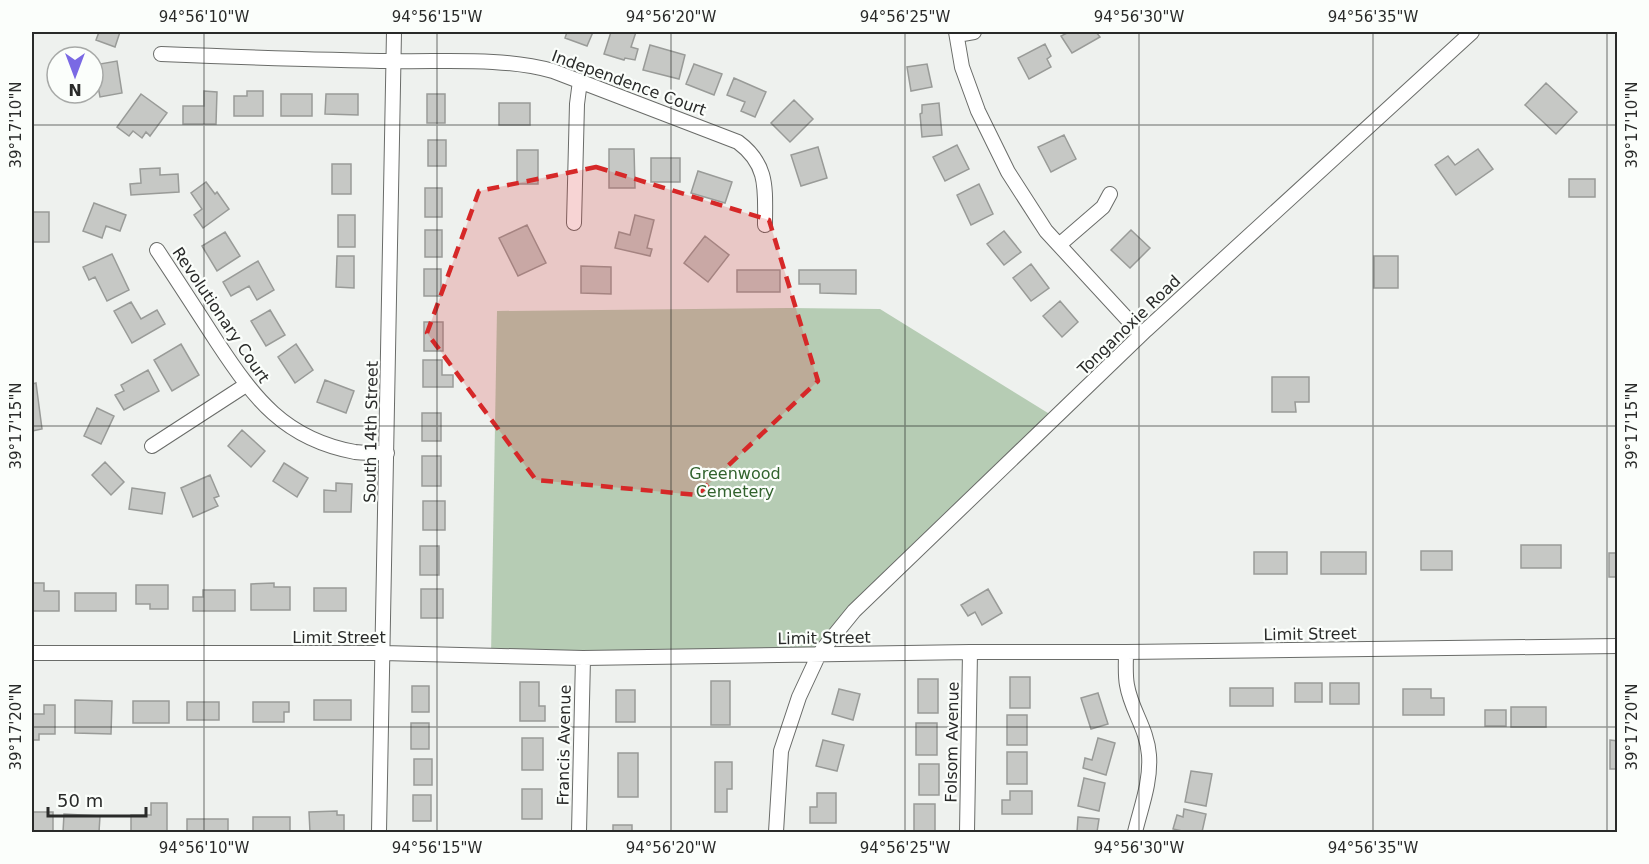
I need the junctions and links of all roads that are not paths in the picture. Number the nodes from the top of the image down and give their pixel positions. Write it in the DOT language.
graph roads {
  1 [pos="394,32"];
  2 [pos="974,32"];
  3 [pos="1472,32"];
  4 [pos="956,33"];
  5 [pos="161,54"];
  6 [pos="394,61"];
  7 [pos="580,81"];
  8 [pos="1110,194"];
  9 [pos="574,223"];
  10 [pos="765,225"];
  11 [pos="1059,245"];
  12 [pos="157,250"];
  13 [pos="1142,334"];
  14 [pos="246,385"];
  15 [pos="152,446"];
  16 [pos="387,453"];
  17 [pos="1617,646"];
  18 [pos="970,652"];
  19 [pos="1126,652"];
  20 [pos="32,653"];
  21 [pos="383,653"];
  22 [pos="819,654"];
  23 [pos="583,658"];
  24 [pos="379,832"];
  25 [pos="579,832"];
  26 [pos="776,832"];
  27 [pos="967,832"];
  28 [pos="1135,832"];
  1 -- 6 [label="street, South 14th Street"];
  2 -- 4 [label="street"];
  3 -- 13 [label="street, Tonganoxie Road"];
  4 -- 11 [label="street"];
  5 -- 6 [label="street, Independence Court"];
  6 -- 7 [label="street, Independence Court"];
  6 -- 16 [label="street, South 14th Street"];
  7 -- 9 [label="street"];
  7 -- 10 [label="street, Independence Court"];
  8 -- 11 [label="street"];
  11 -- 13 [label="street"];
  12 -- 14 [label="street, Revolutionary Court"];
  13 -- 22 [label="street, Tonganoxie Road"];
  14 -- 15 [label="street"];
  14 -- 16 [label="street, Revolutionary Court"];
  16 -- 21 [label="street, South 14th Street"];
  17 -- 19 [label="street, Limit Street"];
  18 -- 19 [label="street, Limit Street"];
  18 -- 22 [label="street, Limit Street"];
  18 -- 27 [label="street, Folsom Avenue"];
  19 -- 28 [label="street"];
  20 -- 21 [label="street, Limit Street"];
  21 -- 23 [label="street, Limit Street"];
  21 -- 24 [label="street, South 14th Street"];
  22 -- 23 [label="street, Limit Street"];
  22 -- 26 [label="street, Tonganoxie Road"];
  23 -- 25 [label="street, Francis Avenue"];
}
